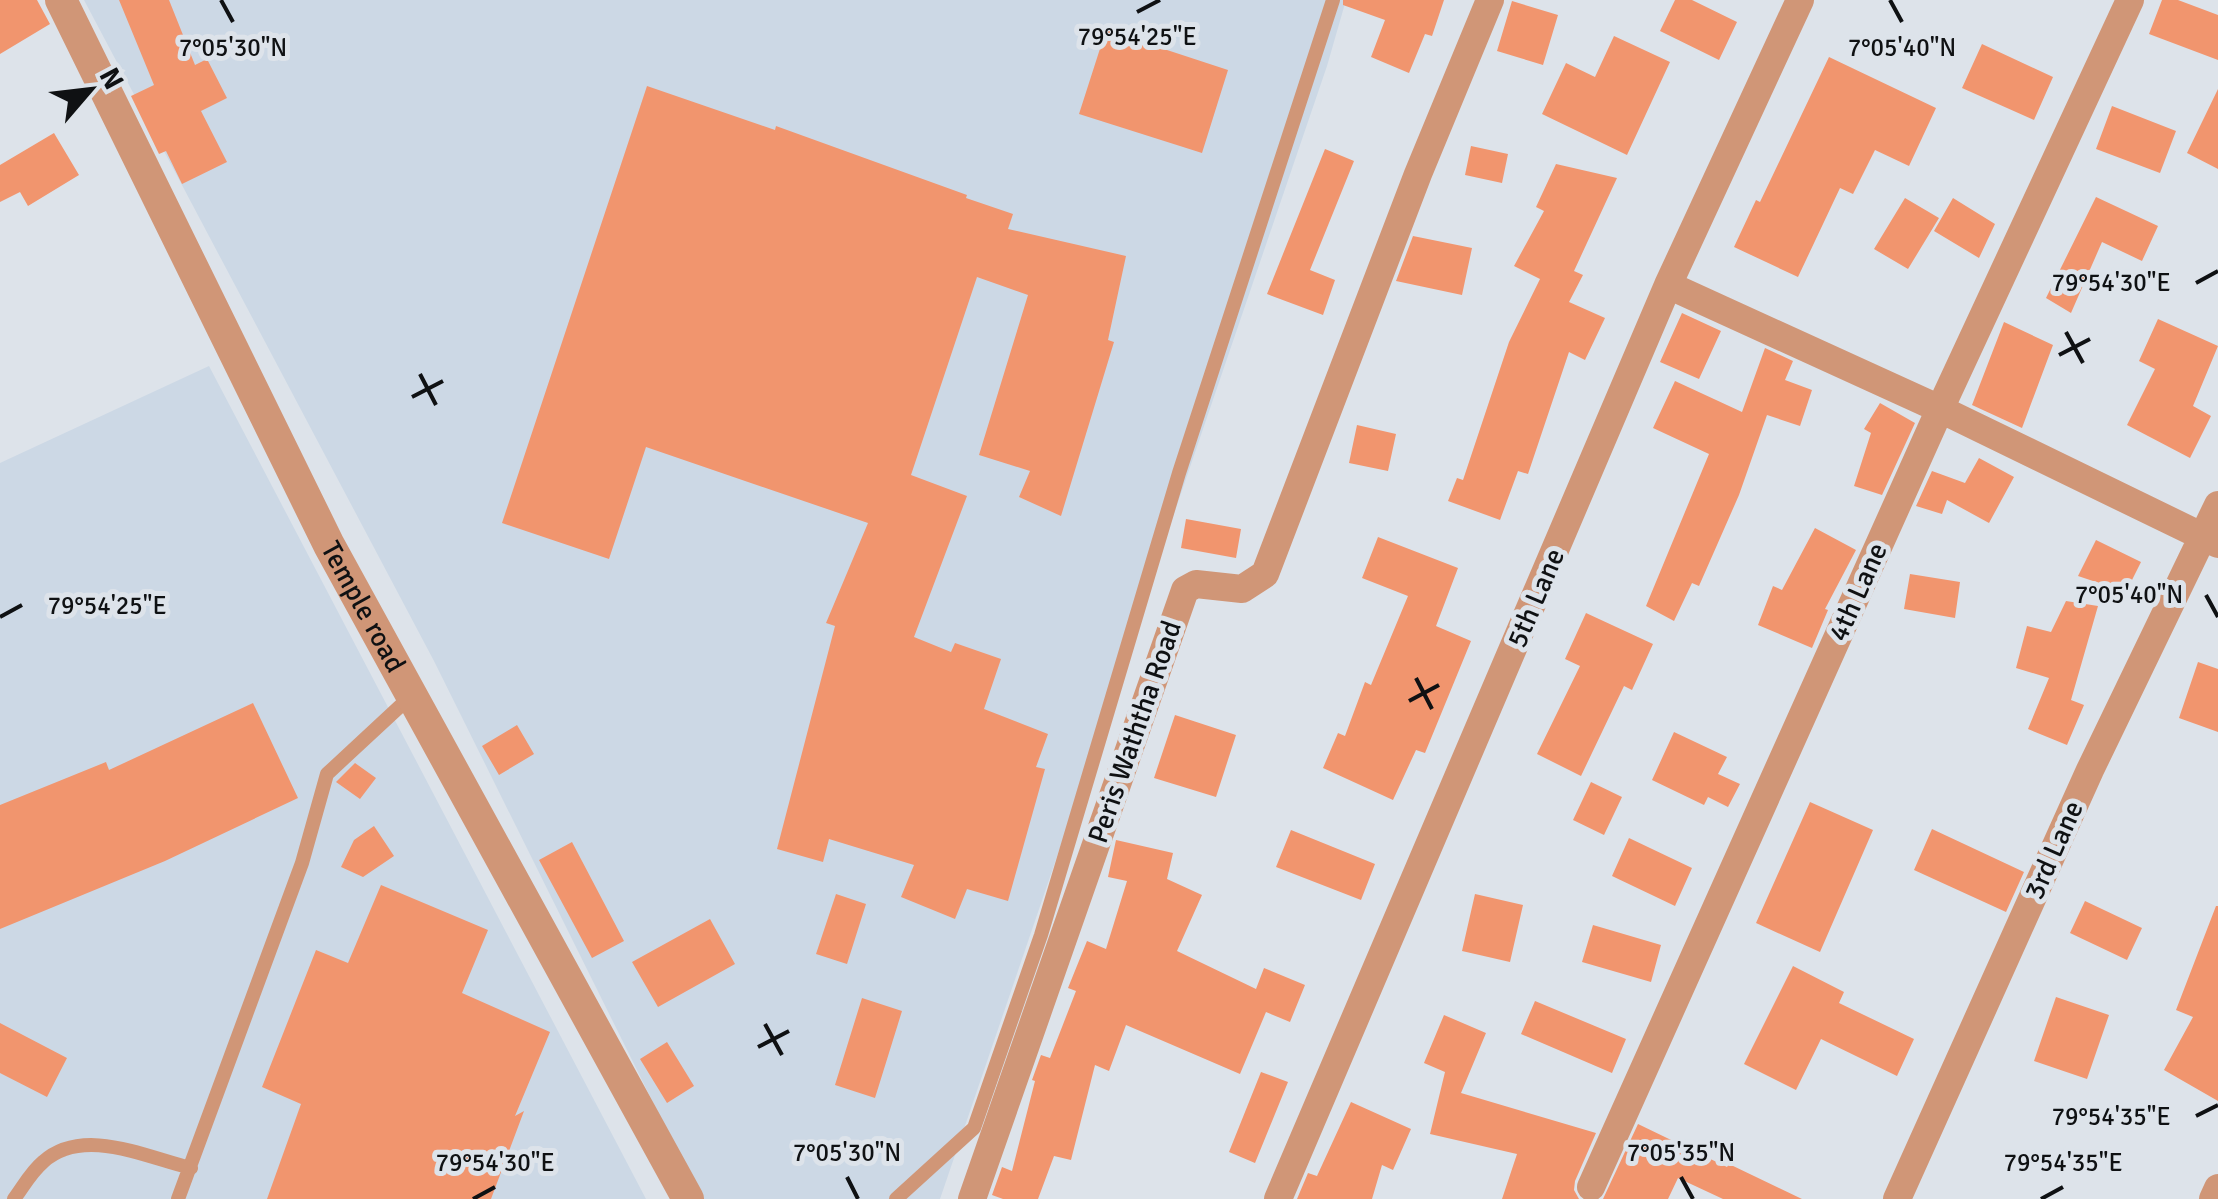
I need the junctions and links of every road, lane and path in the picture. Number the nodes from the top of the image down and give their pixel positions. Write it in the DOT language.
graph roads {
  1 [pos="61,0"];
  2 [pos="1333,0"];
  3 [pos="1490,0"];
  4 [pos="1800,0"];
  5 [pos="2130,0"];
  6 [pos="1668,285"];
  7 [pos="1940,409"];
  8 [pos="2218,504"];
  9 [pos="2210,541"];
  10 [pos="410,697"];
  11 [pos="191,1168"];
  12 [pos="1591,1187"];
  13 [pos="2218,1188"];
  14 [pos="14,1199"];
  15 [pos="178,1199"];
  16 [pos="688,1199"];
  17 [pos="896,1199"];
  18 [pos="972,1199"];
  19 [pos="1278,1199"];
  20 [pos="1897,1199"];
  21 [pos="2213,1199"];
  1 -- 10 [label="street, Temple road"];
  2 -- 17 [label="lane"];
  3 -- 18 [label="street, Peris Waththa Road"];
  4 -- 6 [label="street, 5th Lane"];
  5 -- 7 [label="street, 4th Lane"];
  6 -- 7 [label="street"];
  6 -- 19 [label="street, 5th Lane"];
  7 -- 9 [label="street"];
  7 -- 12 [label="street, 4th Lane"];
  8 -- 9 [label="street, 3rd Lane"];
  9 -- 20 [label="street, 3rd Lane"];
  10 -- 11 [label="lane"];
  10 -- 16 [label="street, Temple road"];
  11 -- 14 [label="lane"];
  11 -- 15 [label="lane"];
  13 -- 21 [label="street"];
}
